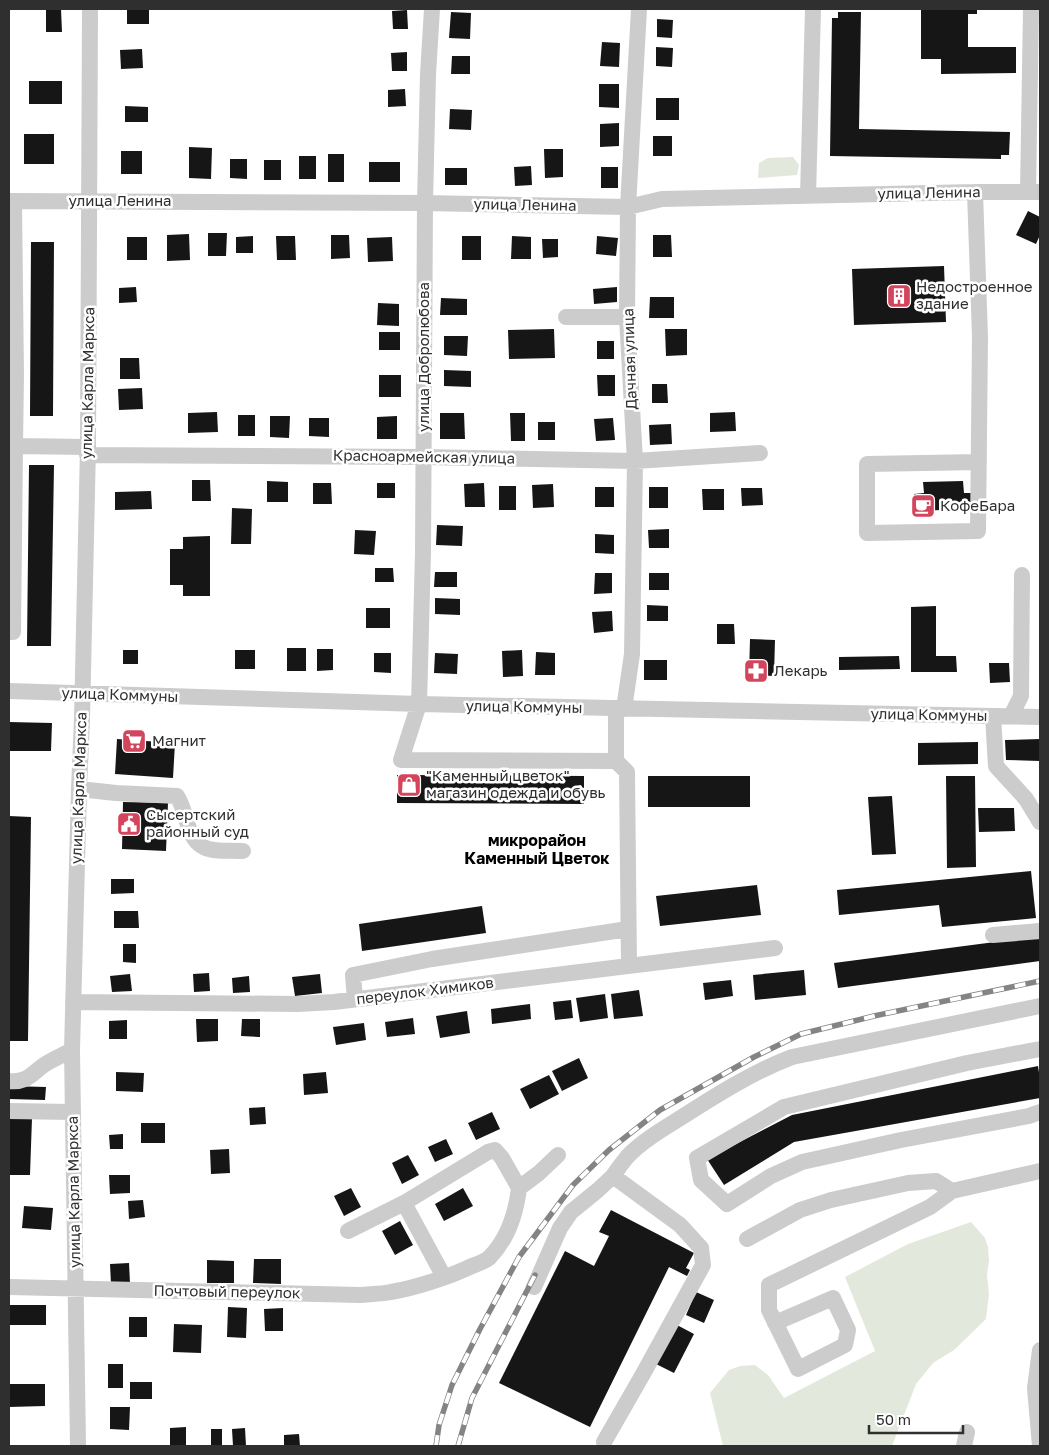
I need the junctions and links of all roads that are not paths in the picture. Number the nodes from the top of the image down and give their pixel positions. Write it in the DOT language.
graph roads {
  1 [pos="90,9"];
  2 [pos="432,9"];
  3 [pos="639,9"];
  4 [pos="813,9"];
  5 [pos="1030,9"];
  6 [pos="975,192"];
  7 [pos="1034,192"];
  8 [pos="808,196"];
  9 [pos="11,201"];
  10 [pos="90,201"];
  11 [pos="425,203"];
  12 [pos="628,206"];
  13 [pos="566,316"];
  14 [pos="627,317"];
  15 [pos="12,375"];
  16 [pos="15,446"];
  17 [pos="88,451"];
  18 [pos="760,452"];
  19 [pos="424,457"];
  20 [pos="635,461"];
  21 [pos="978,462"];
  22 [pos="1022,575"];
  23 [pos="9,632"];
  24 [pos="9,691"];
  25 [pos="82,694"];
  26 [pos="420,704"];
  27 [pos="620,709"];
  28 [pos="993,716"];
  29 [pos="1011,716"];
  30 [pos="1040,717"];
  31 [pos="616,761"];
  32 [pos="79,789"];
  33 [pos="1040,822"];
  34 [pos="243,851"];
  35 [pos="628,929"];
  36 [pos="1040,931"];
  37 [pos="993,935"];
  38 [pos="775,948"];
  39 [pos="629,966"];
  40 [pos="355,999"];
  41 [pos="73,1002"];
  42 [pos="1040,1006"];
  43 [pos="1040,1049"];
  44 [pos="72,1050"];
  45 [pos="9,1081"];
  46 [pos="9,1111"];
  47 [pos="73,1112"];
  48 [pos="1040,1112"];
  49 [pos="558,1155"];
  50 [pos="1040,1171"];
  51 [pos="613,1176"];
  52 [pos="519,1188"];
  53 [pos="952,1191"];
  54 [pos="404,1203"];
  55 [pos="348,1231"];
  56 [pos="746,1239"];
  57 [pos="444,1277"];
  58 [pos="9,1287"];
  59 [pos="534,1287"];
  60 [pos="75,1289"];
  61 [pos="775,1323"];
  62 [pos="1040,1350"];
  63 [pos="604,1442"];
  64 [pos="78,1446"];
  65 [pos="1040,1446"];
  1 -- 10 [label="street, улица Карла Маркса"];
  2 -- 11 [label="street, улица Добролюбова"];
  3 -- 12 [label="street, Дачная улица"];
  4 -- 8 [label="street"];
  5 -- 7 [label="street"];
  6 -- 7 [label="street, улица Ленина"];
  6 -- 8 [label="street, улица Ленина"];
  6 -- 21 [label="street"];
  8 -- 12 [label="street, улица Ленина"];
  9 -- 10 [label="street, улица Ленина"];
  9 -- 15 [label="street"];
  10 -- 11 [label="street, улица Ленина"];
  10 -- 17 [label="street, улица Карла Маркса"];
  11 -- 12 [label="street, улица Ленина"];
  11 -- 19 [label="street, улица Добролюбова"];
  12 -- 14 [label="street, Дачная улица"];
  13 -- 14 [label="street"];
  14 -- 20 [label="street, Дачная улица"];
  15 -- 16 [label="street"];
  16 -- 17 [label="street, Красноармейская улица"];
  16 -- 23 [label="street"];
  17 -- 19 [label="street, Красноармейская улица"];
  17 -- 25 [label="street, улица Карла Маркса"];
  18 -- 20 [label="street, Красноармейская улица"];
  19 -- 20 [label="street, Красноармейская улица"];
  19 -- 26 [label="street, улица Добролюбова"];
  20 -- 27 [label="street, Дачная улица"];
  21 -- 21 [label="street"];
  22 -- 29 [label="street"];
  24 -- 25 [label="street, улица Коммуны"];
  25 -- 26 [label="street, улица Коммуны"];
  25 -- 32 [label="street, улица Карла Маркса"];
  26 -- 27 [label="street, улица Коммуны"];
  26 -- 31 [label="street, улица Добролюбова"];
  27 -- 28 [label="street, улица Коммуны"];
  27 -- 31 [label="street, Дачная улица"];
  28 -- 29 [label="street, улица Коммуны"];
  28 -- 33 [label="street"];
  29 -- 30 [label="street, улица Коммуны"];
  31 -- 35 [label="street"];
  32 -- 34 [label="street"];
  32 -- 41 [label="street, улица Карла Маркса"];
  35 -- 39 [label="street"];
  35 -- 40 [label="street"];
  36 -- 37 [label="street"];
  38 -- 39 [label="street, переулок Химиков"];
  39 -- 40 [label="street, переулок Химиков"];
  40 -- 41 [label="street, переулок Химиков"];
  41 -- 44 [label="street, улица Карла Маркса"];
  42 -- 51 [label="street"];
  43 -- 48 [label="street"];
  44 -- 45 [label="street"];
  44 -- 47 [label="street, улица Карла Маркса"];
  46 -- 47 [label="street"];
  47 -- 60 [label="street, улица Карла Маркса"];
  49 -- 52 [label="street"];
  50 -- 53 [label="street"];
  51 -- 59 [label="street"];
  51 -- 63 [label="street"];
  52 -- 54 [label="street"];
  52 -- 57 [label="street, Почтовый переулок"];
  53 -- 56 [label="street"];
  53 -- 61 [label="street"];
  54 -- 55 [label="street"];
  54 -- 57 [label="street"];
  57 -- 60 [label="street, Почтовый переулок"];
  58 -- 60 [label="street, Почтовый переулок"];
  60 -- 64 [label="street, улица Карла Маркса"];
  61 -- 61 [label="street"];
  62 -- 65 [label="street"];
}
